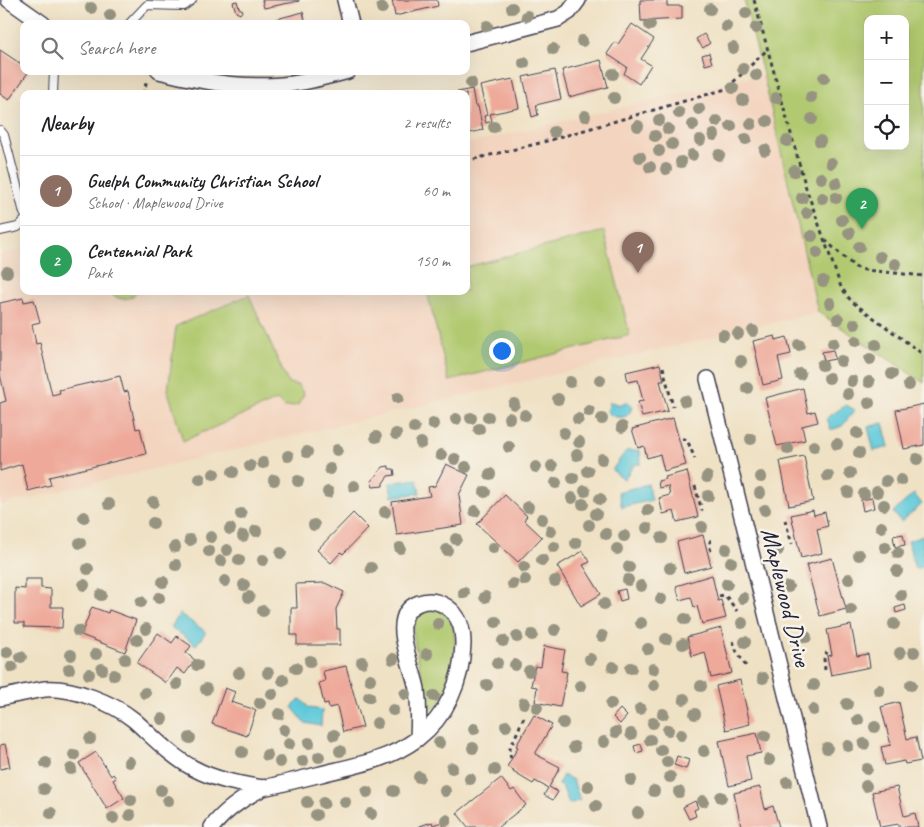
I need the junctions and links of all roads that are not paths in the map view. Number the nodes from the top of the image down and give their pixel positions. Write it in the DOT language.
graph roads {
  1 [pos="9,0"];
  2 [pos="192,0"];
  3 [pos="345,0"];
  4 [pos="578,0"];
  5 [pos="147,2"];
  6 [pos="37,20"];
  7 [pos="132,20"];
  8 [pos="350,20"];
  9 [pos="470,42"];
  10 [pos="54,75"];
  11 [pos="175,75"];
  12 [pos="332,75"];
  13 [pos="53,90"];
  14 [pos="0,130"];
  15 [pos="20,182"];
  16 [pos="20,225"];
  17 [pos="0,231"];
  18 [pos="708,379"];
  19 [pos="0,698"];
  20 [pos="418,738"];
  21 [pos="263,788"];
  22 [pos="212,827"];
  23 [pos="819,827"];
  1 -- 6 [label="street"];
  2 -- 5 [label="lane"];
  3 -- 8 [label="street"];
  4 -- 9 [label="street"];
  5 -- 7 [label="lane"];
  10 -- 13 [label="lane"];
  11 -- 12 [label="street"];
  14 -- 15 [label="lane"];
  16 -- 17 [label="lane"];
  18 -- 23 [label="street, Maplewood Drive"];
  19 -- 21 [label="street"];
  20 -- 20 [label="street"];
  20 -- 21 [label="street"];
  21 -- 22 [label="street"];
}
